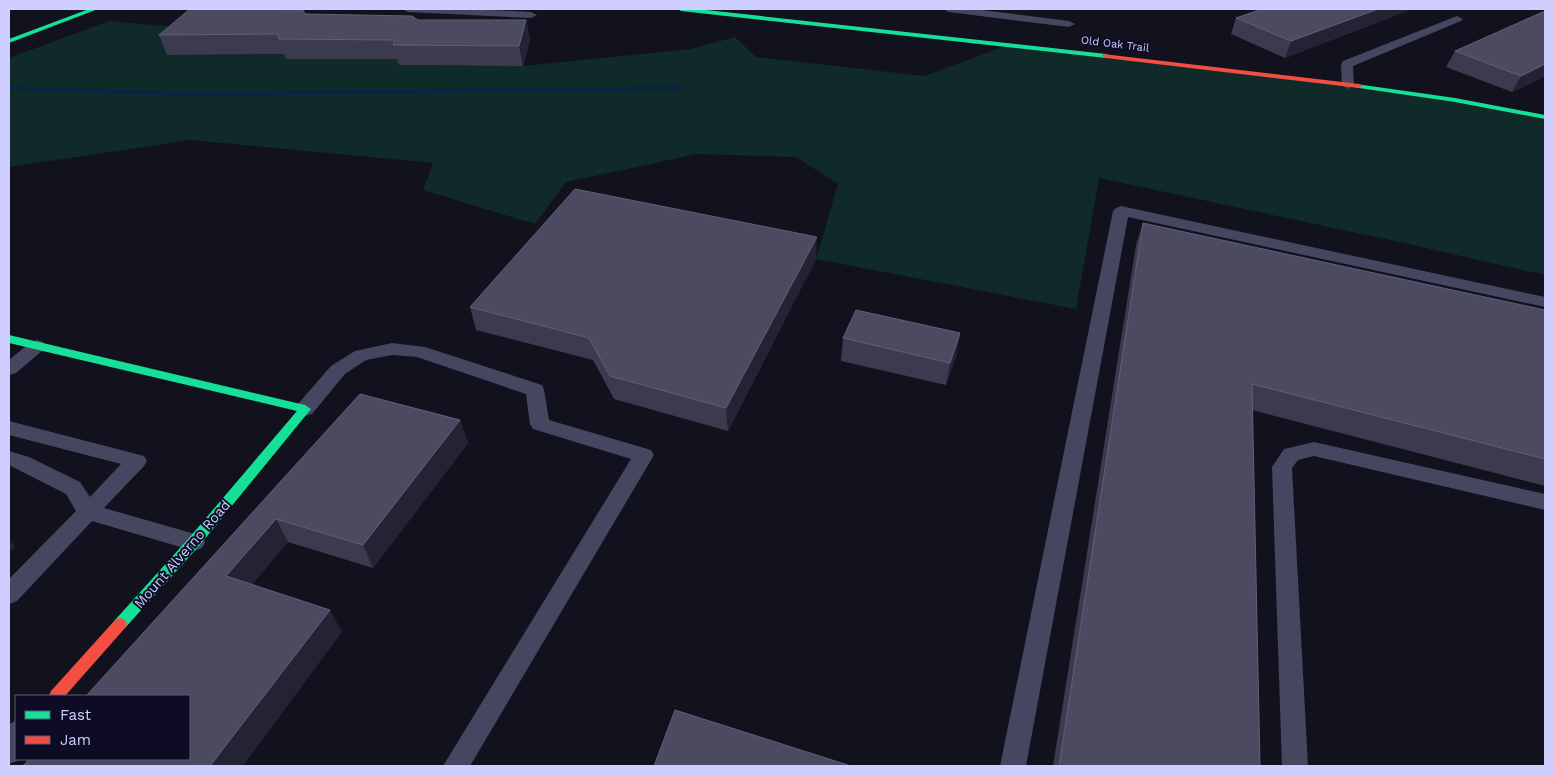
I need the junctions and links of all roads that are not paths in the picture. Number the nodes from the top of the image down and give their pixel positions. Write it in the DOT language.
graph roads {
  1 [pos="95,9"];
  2 [pos="408,9"];
  3 [pos="680,9"];
  4 [pos="949,9"];
  5 [pos="718,11"];
  6 [pos="531,14"];
  7 [pos="1457,19"];
  8 [pos="1069,24"];
  9 [pos="9,41"];
  10 [pos="1348,85"];
  11 [pos="1544,116"];
  12 [pos="1545,302"];
  13 [pos="9,339"];
  14 [pos="37,346"];
  15 [pos="9,368"];
  16 [pos="305,409"];
  17 [pos="9,428"];
  18 [pos="9,458"];
  19 [pos="1545,502"];
  20 [pos="88,512"];
  21 [pos="194,542"];
  22 [pos="9,594"];
  23 [pos="57,695"];
  24 [pos="456,766"];
  25 [pos="1013,766"];
  26 [pos="1295,766"];
  1 -- 9 [label="street"];
  2 -- 6 [label="lane"];
  3 -- 5 [label="street, Old Oak Trail"];
  4 -- 8 [label="lane"];
  5 -- 10 [label="street, Old Oak Trail"];
  7 -- 10 [label="lane"];
  10 -- 11 [label="street, Old Oak Trail"];
  12 -- 25 [label="lane"];
  13 -- 14 [label="street"];
  14 -- 15 [label="lane"];
  14 -- 16 [label="street"];
  16 -- 21 [label="street, Mount Alverno Road"];
  16 -- 24 [label="lane"];
  17 -- 20 [label="lane"];
  18 -- 20 [label="lane"];
  19 -- 26 [label="lane"];
  20 -- 21 [label="lane"];
  20 -- 22 [label="lane"];
  21 -- 23 [label="street, Mount Alverno Road"];
}
